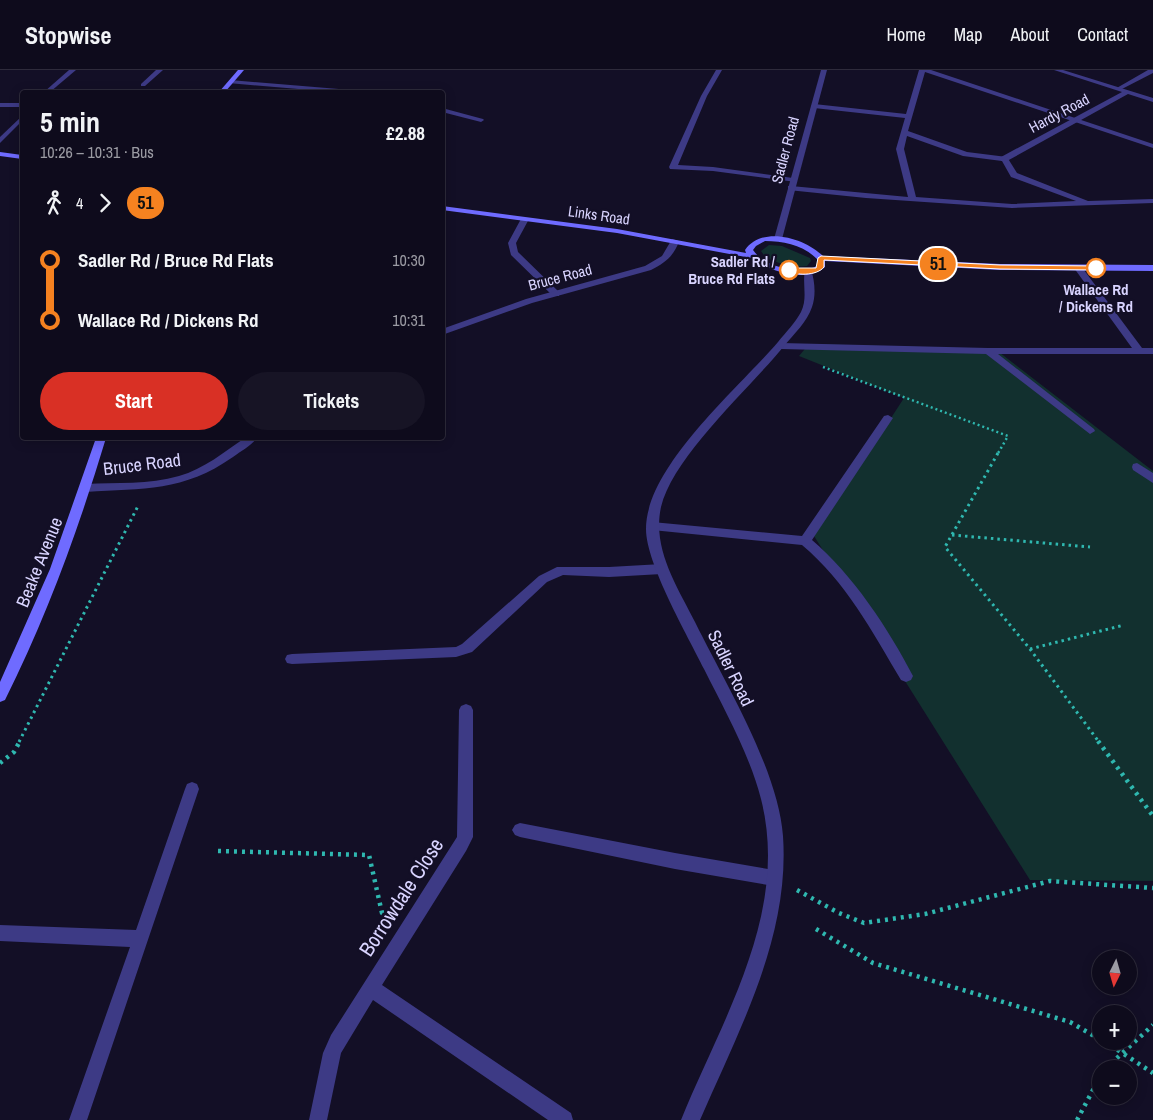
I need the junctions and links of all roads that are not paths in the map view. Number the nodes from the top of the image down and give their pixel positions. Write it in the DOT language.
graph roads {
  1 [pos="73,70"];
  2 [pos="160,70"];
  3 [pos="242,70"];
  4 [pos="719,70"];
  5 [pos="824,70"];
  6 [pos="923,70"];
  7 [pos="1057,70"];
  8 [pos="1153,70"];
  9 [pos="230,82"];
  10 [pos="143,85"];
  11 [pos="1118,89"];
  12 [pos="49,90"];
  13 [pos="224,90"];
  14 [pos="327,90"];
  15 [pos="1128,92"];
  16 [pos="1153,100"];
  17 [pos="0,105"];
  18 [pos="20,105"];
  19 [pos="814,106"];
  20 [pos="445,111"];
  21 [pos="908,116"];
  22 [pos="20,120"];
  23 [pos="481,120"];
  24 [pos="1075,121"];
  25 [pos="904,132"];
  26 [pos="0,141"];
  27 [pos="1153,146"];
  28 [pos="0,154"];
  29 [pos="20,157"];
  30 [pos="1004,159"];
  31 [pos="792,184"];
  32 [pos="912,199"];
  33 [pos="1153,201"];
  34 [pos="1089,204"];
  35 [pos="445,208"];
  36 [pos="524,219"];
  37 [pos="778,239"];
  38 [pos="674,241"];
  39 [pos="751,256"];
  40 [pos="821,258"];
  41 [pos="1078,268"];
  42 [pos="1153,268"];
  43 [pos="808,272"];
  44 [pos="556,294"];
  45 [pos="445,331"];
  46 [pos="781,346"];
  47 [pos="1139,351"];
  48 [pos="1153,351"];
  49 [pos="988,352"];
  50 [pos="888,418"];
  51 [pos="1090,431"];
  52 [pos="100,440"];
  53 [pos="249,440"];
  54 [pos="1137,467"];
  55 [pos="1153,479"];
  56 [pos="86,488"];
  57 [pos="652,526"];
  58 [pos="805,541"];
  59 [pos="662,569"];
  60 [pos="292,659"];
  61 [pos="906,676"];
  62 [pos="0,694"];
  63 [pos="466,710"];
  64 [pos="192,789"];
  65 [pos="520,830"];
  66 [pos="774,878"];
  67 [pos="0,933"];
  68 [pos="141,940"];
  69 [pos="370,988"];
  70 [pos="78,1120"];
  71 [pos="318,1120"];
  72 [pos="564,1120"];
  73 [pos="690,1120"];
  1 -- 12 [label="street"];
  2 -- 10 [label="street"];
  3 -- 9 [label="street"];
  4 -- 31 [label="street"];
  5 -- 19 [label="street, Sadler Road"];
  6 -- 21 [label="street"];
  6 -- 24 [label="street"];
  7 -- 11 [label="street"];
  8 -- 11 [label="street"];
  9 -- 13 [label="street"];
  9 -- 14 [label="street"];
  11 -- 15 [label="street"];
  15 -- 16 [label="street"];
  15 -- 24 [label="street, Hardy Road"];
  17 -- 18 [label="street"];
  19 -- 21 [label="street"];
  19 -- 31 [label="street, Sadler Road"];
  20 -- 23 [label="street"];
  21 -- 25 [label="street"];
  22 -- 26 [label="street"];
  24 -- 27 [label="street"];
  24 -- 30 [label="street, Hardy Road"];
  25 -- 30 [label="street"];
  25 -- 32 [label="street"];
  28 -- 29 [label="street"];
  30 -- 34 [label="street"];
  31 -- 32 [label="street"];
  31 -- 37 [label="street, Sadler Road"];
  32 -- 34 [label="street"];
  33 -- 34 [label="street"];
  35 -- 36 [label="street, Links Road"];
  36 -- 38 [label="street, Links Road"];
  36 -- 44 [label="street"];
  37 -- 39 [label="street"];
  37 -- 40 [label="street"];
  38 -- 39 [label="street, Links Road"];
  38 -- 44 [label="street, Bruce Road"];
  39 -- 43 [label="street, Links Road"];
  40 -- 41 [label="street"];
  40 -- 43 [label="street"];
  41 -- 42 [label="street"];
  41 -- 47 [label="street"];
  43 -- 46 [label="street, Sadler Road"];
  44 -- 45 [label="street, Bruce Road"];
  46 -- 49 [label="street"];
  46 -- 57 [label="street, Sadler Road"];
  47 -- 48 [label="street"];
  47 -- 49 [label="street"];
  49 -- 51 [label="street"];
  50 -- 58 [label="street"];
  52 -- 56 [label="street, Beake Avenue"];
  53 -- 56 [label="street, Bruce Road"];
  54 -- 55 [label="street"];
  56 -- 62 [label="street, Beake Avenue"];
  57 -- 58 [label="street"];
  57 -- 59 [label="street, Sadler Road"];
  58 -- 61 [label="street"];
  59 -- 60 [label="street"];
  59 -- 66 [label="street, Sadler Road"];
  63 -- 69 [label="street, Borrowdale Close"];
  64 -- 68 [label="street"];
  65 -- 66 [label="street"];
  66 -- 73 [label="street, Sadler Road"];
  67 -- 68 [label="street"];
  68 -- 70 [label="street"];
  69 -- 71 [label="street, Borrowdale Close"];
  69 -- 72 [label="street"];
}
